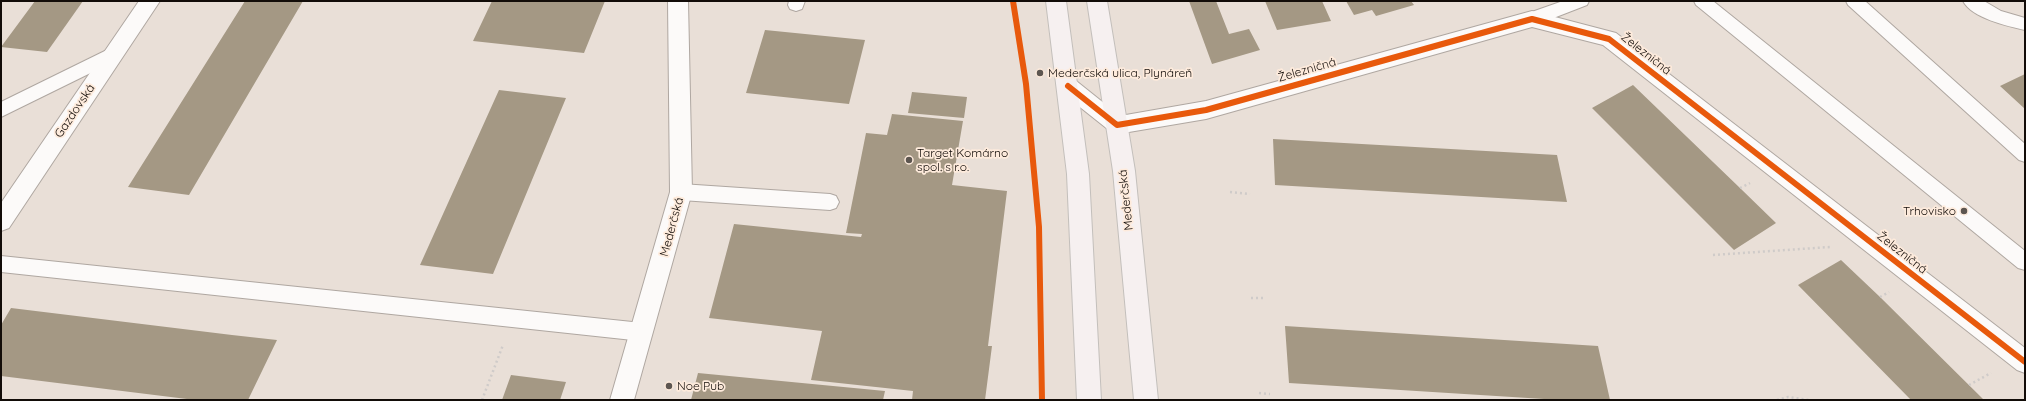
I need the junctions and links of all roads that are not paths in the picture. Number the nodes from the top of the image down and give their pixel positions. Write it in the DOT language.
graph roads {
  1 [pos="150,1"];
  2 [pos="678,1"];
  3 [pos="1056,1"];
  4 [pos="1097,1"];
  5 [pos="1581,1"];
  6 [pos="1702,1"];
  7 [pos="1854,1"];
  8 [pos="1970,1"];
  9 [pos="1532,19"];
  10 [pos="2023,27"];
  11 [pos="115,53"];
  12 [pos="1068,86"];
  13 [pos="1,110"];
  14 [pos="1117,125"];
  15 [pos="2025,155"];
  16 [pos="681,192"];
  17 [pos="830,202"];
  18 [pos="1,221"];
  19 [pos="2025,262"];
  20 [pos="1,264"];
  21 [pos="642,332"];
  22 [pos="2025,362"];
  23 [pos="622,400"];
  24 [pos="1089,400"];
  25 [pos="1146,400"];
  1 -- 11 [label="street, Gazdovská"];
  2 -- 16 [label="street, Mederčská"];
  3 -- 12 [label="main road"];
  4 -- 14 [label="main road, Mederčská"];
  5 -- 9 [label="lane"];
  6 -- 19 [label="lane"];
  7 -- 15 [label="lane"];
  8 -- 10 [label="lane"];
  9 -- 14 [label="street, Železničná"];
  9 -- 22 [label="street, Železničná"];
  11 -- 13 [label="lane"];
  11 -- 18 [label="street, Gazdovská"];
  12 -- 14 [label="street"];
  12 -- 24 [label="main road"];
  14 -- 25 [label="main road, Mederčská"];
  16 -- 17 [label="lane"];
  16 -- 21 [label="street, Mederčská"];
  20 -- 21 [label="lane"];
  21 -- 23 [label="street, Mederčská"];
}
